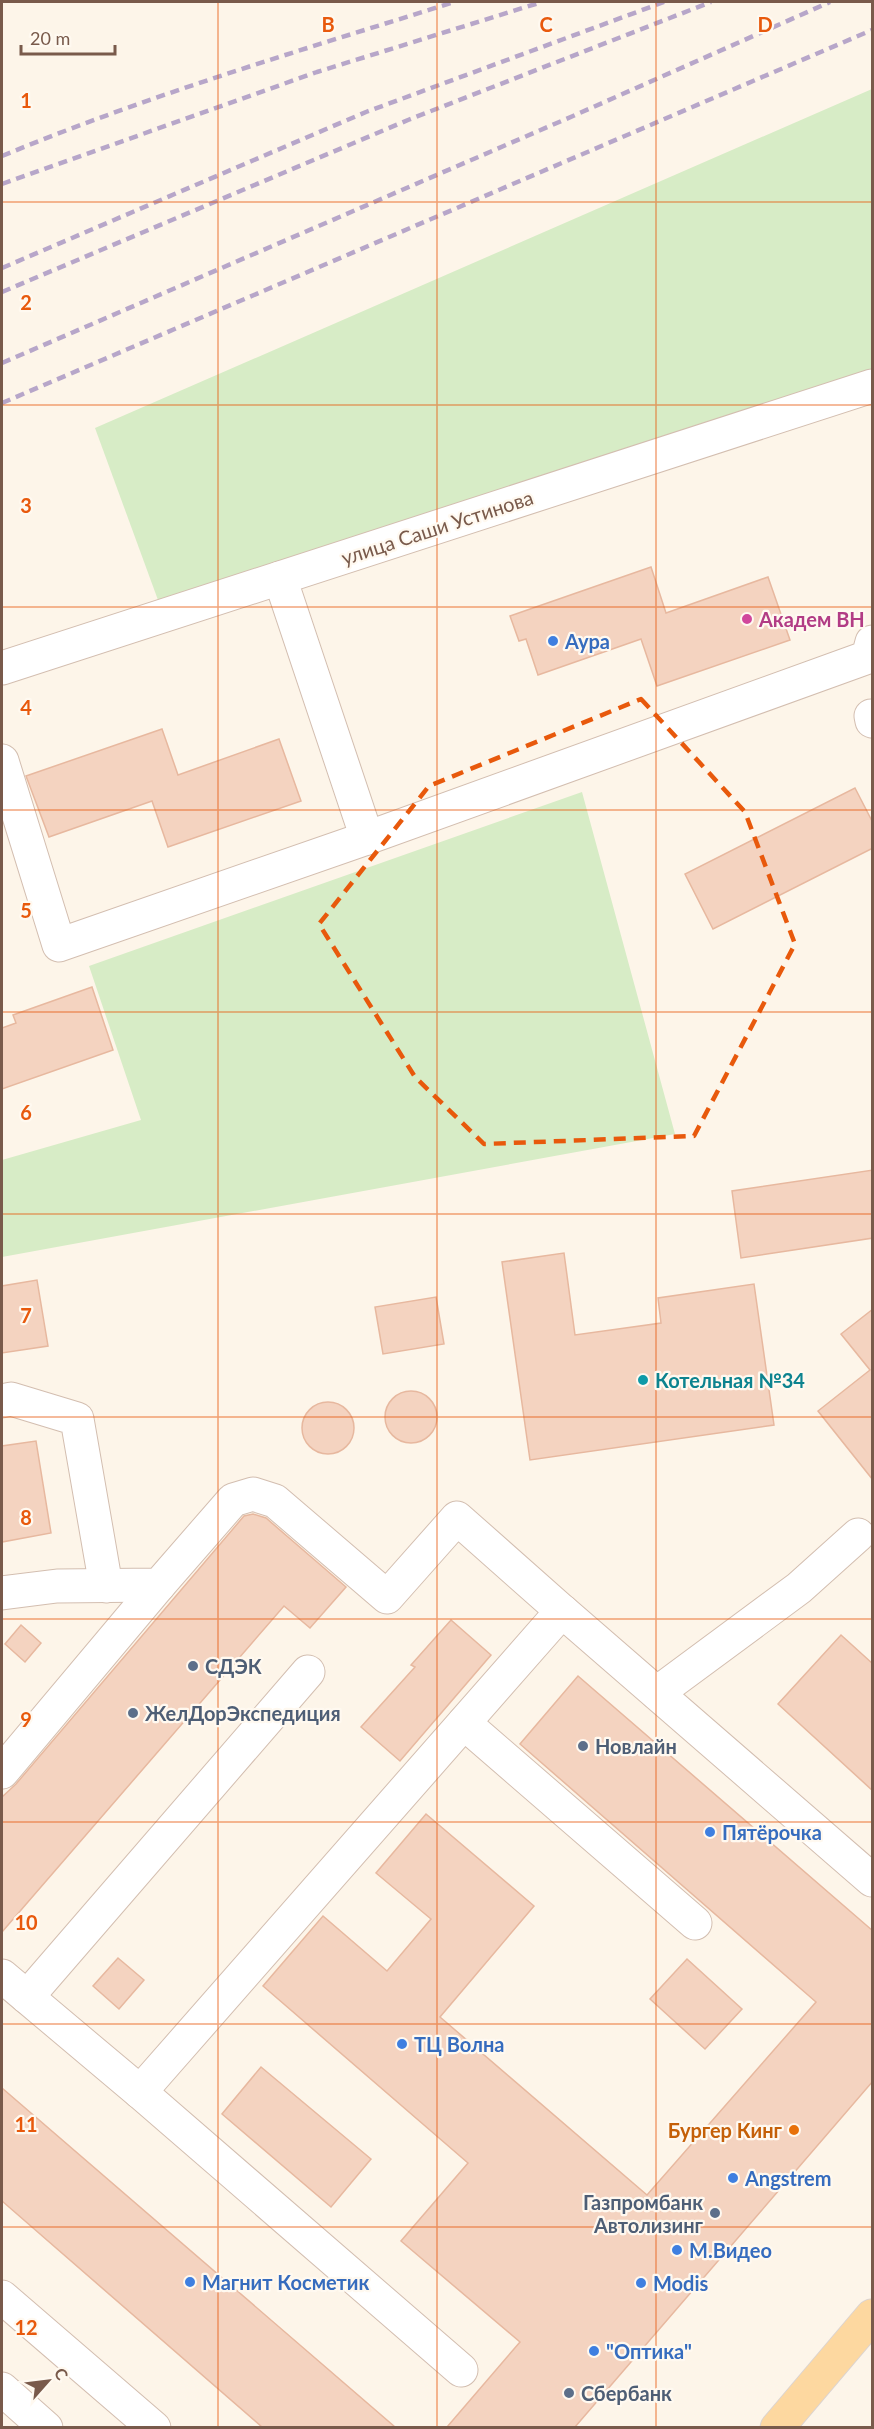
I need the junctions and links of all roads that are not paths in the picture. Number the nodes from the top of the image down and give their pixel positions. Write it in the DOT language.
graph roads {
  1 [pos="873,386"];
  2 [pos="280,578"];
  3 [pos="873,642"];
  4 [pos="2,668"];
  5 [pos="2,762"];
  6 [pos="367,838"];
  7 [pos="2,1401"];
  8 [pos="858,1535"];
  9 [pos="159,1585"];
  10 [pos="106,1586"];
  11 [pos="2,1593"];
  12 [pos="562,1611"];
  13 [pos="308,1672"];
  14 [pos="657,1693"];
  15 [pos="465,1723"];
  16 [pos="2,1772"];
  17 [pos="873,1880"];
  18 [pos="695,1923"];
  19 [pos="2,1976"];
  20 [pos="27,1997"];
  21 [pos="140,2092"];
  22 [pos="2,2297"];
  23 [pos="873,2316"];
  24 [pos="461,2370"];
  25 [pos="2,2389"];
  26 [pos="46,2427"];
  27 [pos="154,2427"];
  28 [pos="777,2427"];
  1 -- 2 [label="street, улица Саши Устинова"];
  2 -- 4 [label="street, улица Саши Устинова"];
  2 -- 6 [label="street"];
  3 -- 6 [label="street"];
  5 -- 6 [label="street"];
  7 -- 10 [label="street"];
  8 -- 14 [label="street"];
  9 -- 10 [label="street"];
  9 -- 12 [label="street"];
  9 -- 16 [label="street"];
  10 -- 11 [label="street"];
  12 -- 14 [label="street"];
  12 -- 15 [label="street"];
  13 -- 20 [label="street"];
  14 -- 17 [label="street"];
  15 -- 18 [label="street"];
  15 -- 21 [label="street"];
  19 -- 20 [label="street"];
  20 -- 21 [label="street"];
  21 -- 24 [label="street"];
  22 -- 27 [label="street"];
  23 -- 28 [label="main road"];
  25 -- 26 [label="street"];
}
